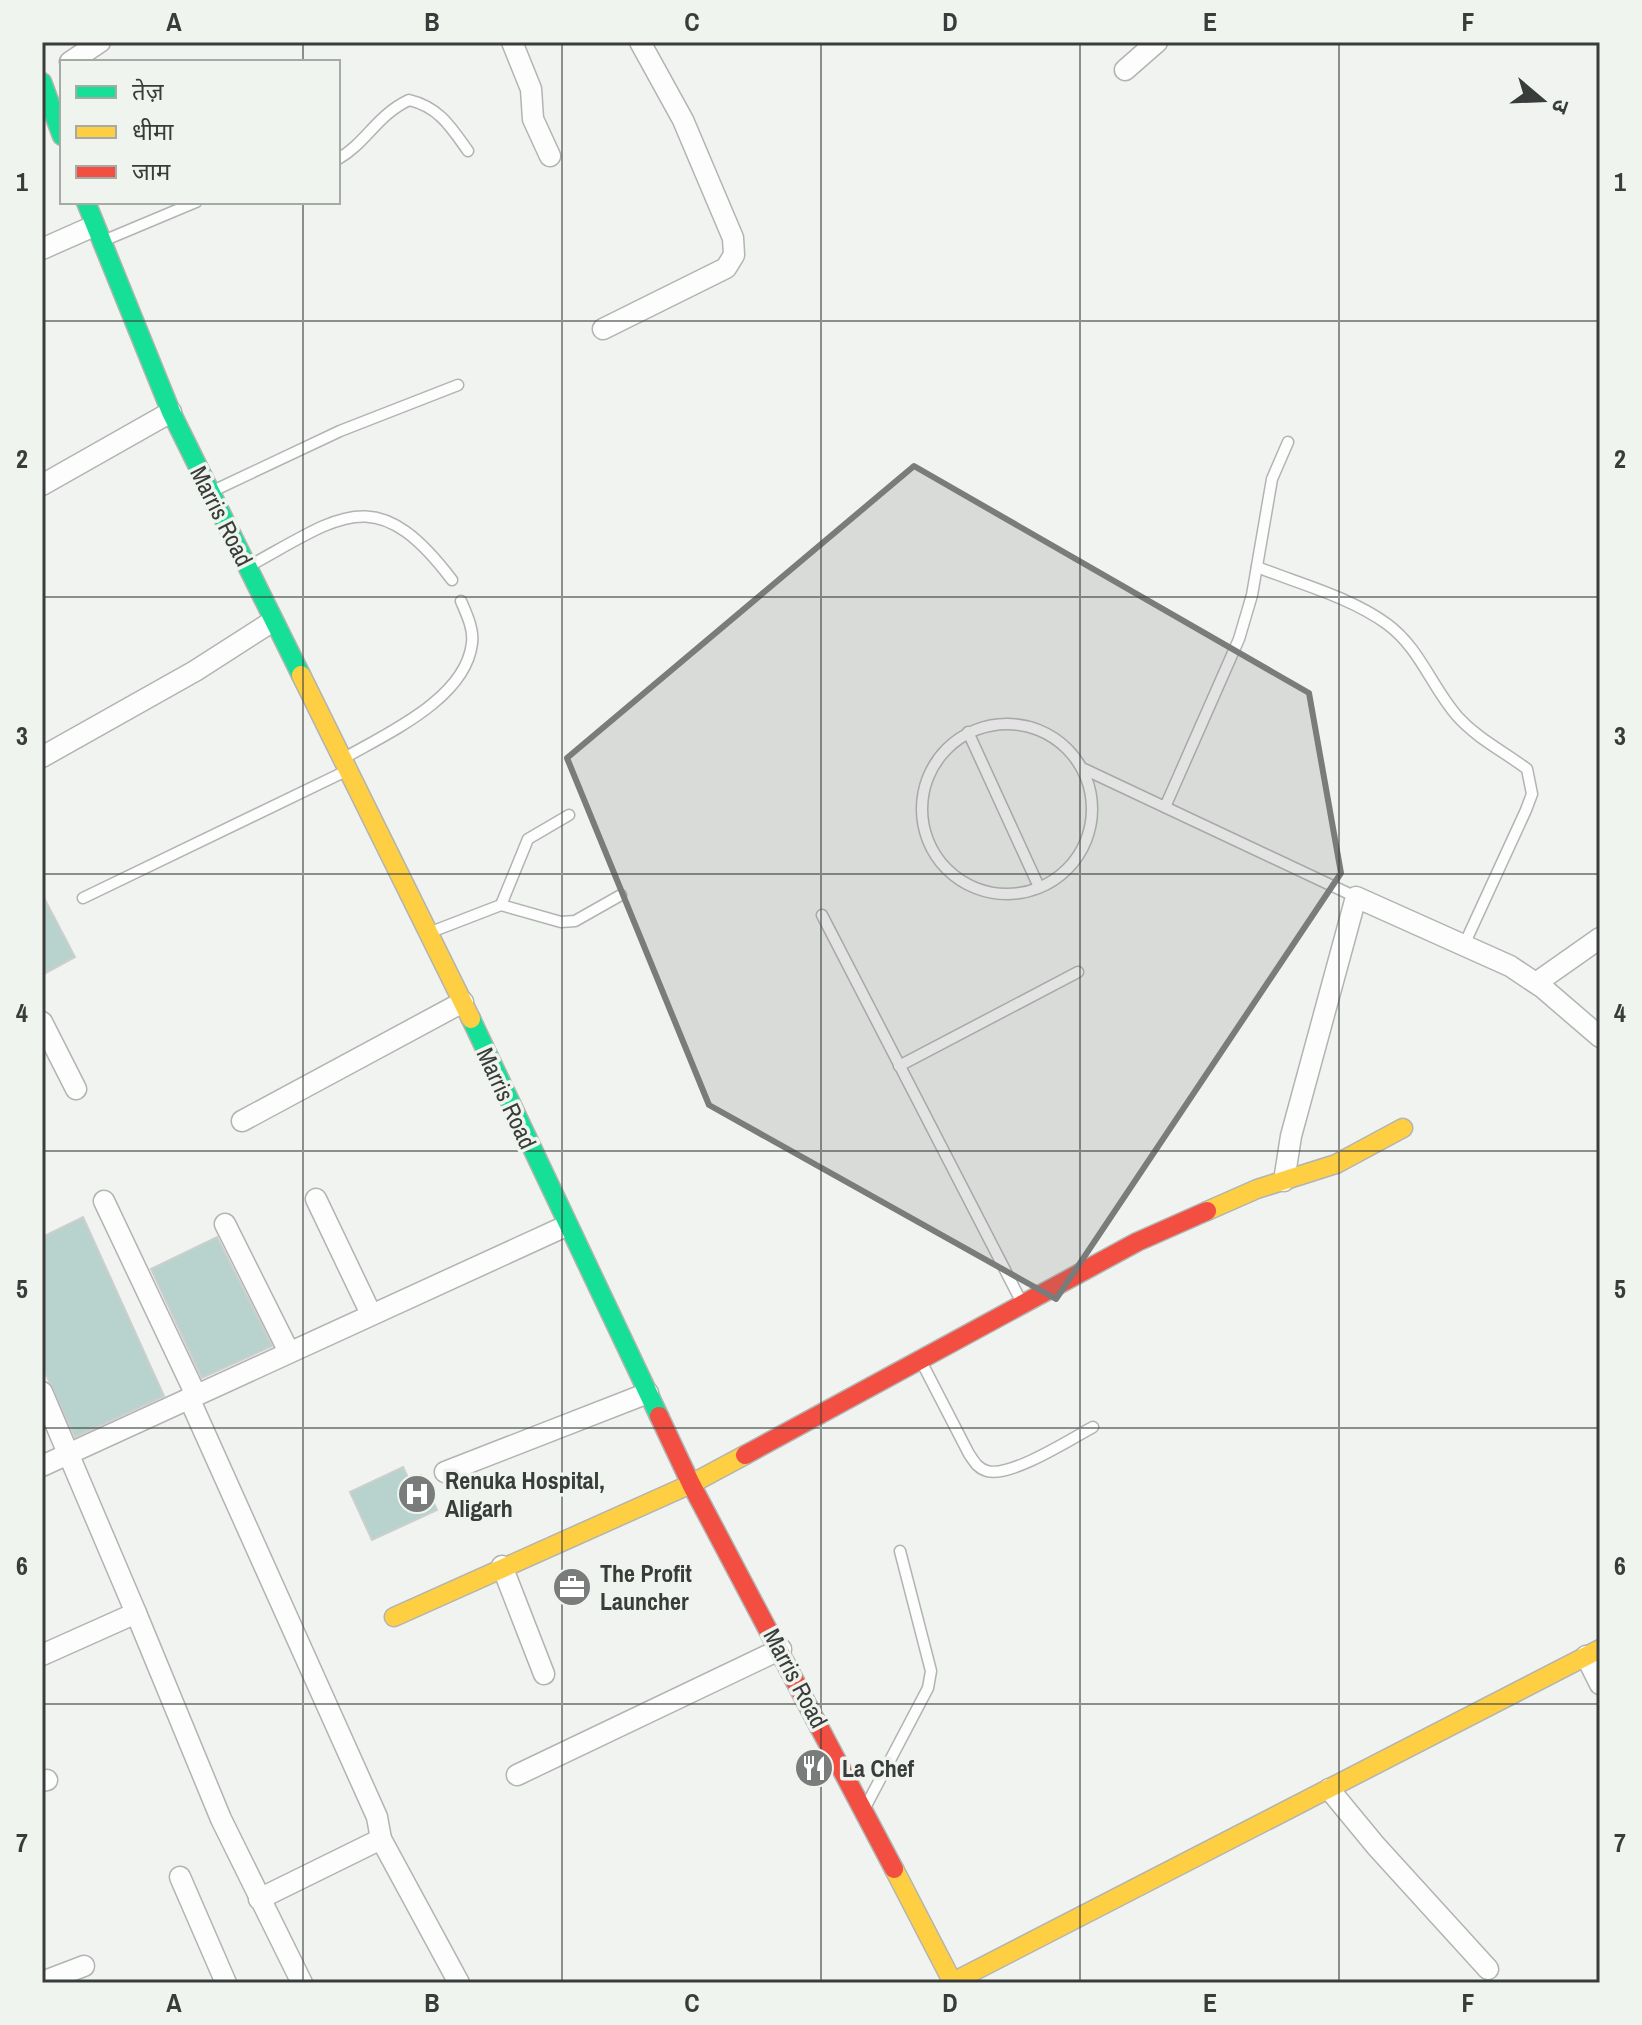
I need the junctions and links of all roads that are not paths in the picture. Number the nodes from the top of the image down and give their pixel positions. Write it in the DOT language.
graph roads {
  1 [pos="100,42"];
  2 [pos="512,42"];
  3 [pos="640,42"];
  4 [pos="1157,42"];
  5 [pos="73,60"];
  6 [pos="60,68"];
  7 [pos="1125,70"];
  8 [pos="42,81"];
  9 [pos="60,130"];
  10 [pos="468,151"];
  11 [pos="550,156"];
  12 [pos="340,158"];
  13 [pos="87,204"];
  14 [pos="190,204"];
  15 [pos="98,234"];
  16 [pos="42,249"];
  17 [pos="603,329"];
  18 [pos="458,385"];
  19 [pos="171,412"];
  20 [pos="1288,442"];
  21 [pos="42,485"];
  22 [pos="210,493"];
  23 [pos="248,567"];
  24 [pos="1257,567"];
  25 [pos="452,580"];
  26 [pos="461,601"];
  27 [pos="273,621"];
  28 [pos="968,732"];
  29 [pos="42,757"];
  30 [pos="344,766"];
  31 [pos="1084,769"];
  32 [pos="1165,807"];
  33 [pos="569,815"];
  34 [pos="1039,887"];
  35 [pos="621,895"];
  36 [pos="1356,897"];
  37 [pos="83,898"];
  38 [pos="501,905"];
  39 [pos="822,915"];
  40 [pos="429,933"];
  41 [pos="1600,938"];
  42 [pos="1464,945"];
  43 [pos="1078,972"];
  44 [pos="1536,983"];
  45 [pos="463,1002"];
  46 [pos="42,1022"];
  47 [pos="1600,1037"];
  48 [pos="51,1060"];
  49 [pos="899,1066"];
  50 [pos="76,1089"];
  51 [pos="242,1121"];
  52 [pos="1403,1128"];
  53 [pos="1284,1181"];
  54 [pos="316,1199"];
  55 [pos="104,1201"];
  56 [pos="225,1224"];
  57 [pos="566,1226"];
  58 [pos="1022,1303"];
  59 [pos="371,1314"];
  60 [pos="289,1352"];
  61 [pos="919,1358"];
  62 [pos="42,1392"];
  63 [pos="648,1393"];
  64 [pos="193,1396"];
  65 [pos="1093,1427"];
  66 [pos="68,1454"];
  67 [pos="42,1466"];
  68 [pos="445,1472"];
  69 [pos="691,1484"];
  70 [pos="900,1551"];
  71 [pos="502,1566"];
  72 [pos="136,1613"];
  73 [pos="394,1617"];
  74 [pos="781,1649"];
  75 [pos="1593,1652"];
  76 [pos="42,1655"];
  77 [pos="544,1674"];
  78 [pos="1600,1684"];
  79 [pos="517,1775"];
  80 [pos="1329,1789"];
  81 [pos="864,1810"];
  82 [pos="381,1839"];
  83 [pos="180,1877"];
  84 [pos="259,1899"];
  85 [pos="84,1966"];
  86 [pos="1488,1969"];
  87 [pos="42,1982"];
  88 [pos="226,1983"];
  89 [pos="302,1983"];
  90 [pos="459,1983"];
  91 [pos="952,1983"];
  1 -- 5 [label="street"];
  2 -- 11 [label="street"];
  3 -- 17 [label="street"];
  4 -- 7 [label="street"];
  6 -- 8 [label="street"];
  8 -- 9 [label="street"];
  10 -- 12 [label="lane"];
  13 -- 15 [label="street, Marris Road"];
  14 -- 15 [label="lane"];
  15 -- 16 [label="street"];
  15 -- 19 [label="street, Marris Road"];
  18 -- 22 [label="lane"];
  19 -- 21 [label="street"];
  19 -- 22 [label="street, Marris Road"];
  20 -- 24 [label="lane"];
  22 -- 23 [label="street, Marris Road"];
  23 -- 25 [label="lane"];
  23 -- 27 [label="street, Marris Road"];
  24 -- 32 [label="lane"];
  24 -- 42 [label="lane"];
  26 -- 30 [label="lane"];
  27 -- 29 [label="street"];
  27 -- 30 [label="street, Marris Road"];
  28 -- 31 [label="lane"];
  28 -- 34 [label="lane"];
  28 -- 34 [label="lane"];
  30 -- 37 [label="lane"];
  30 -- 40 [label="street, Marris Road"];
  31 -- 32 [label="lane"];
  31 -- 34 [label="lane"];
  32 -- 36 [label="lane"];
  33 -- 38 [label="lane"];
  35 -- 38 [label="lane"];
  36 -- 42 [label="street"];
  36 -- 53 [label="street"];
  38 -- 40 [label="lane"];
  39 -- 49 [label="lane"];
  40 -- 45 [label="street, Marris Road"];
  41 -- 44 [label="street"];
  42 -- 44 [label="street"];
  43 -- 49 [label="lane"];
  44 -- 47 [label="street"];
  45 -- 51 [label="street"];
  45 -- 57 [label="street, Marris Road"];
  46 -- 48 [label="street"];
  48 -- 50 [label="street"];
  49 -- 58 [label="lane"];
  52 -- 53 [label="street"];
  53 -- 58 [label="street"];
  54 -- 59 [label="street"];
  55 -- 64 [label="street"];
  56 -- 60 [label="street"];
  57 -- 59 [label="street"];
  57 -- 63 [label="street, Marris Road"];
  58 -- 61 [label="street"];
  59 -- 60 [label="street"];
  60 -- 64 [label="street"];
  61 -- 65 [label="lane"];
  61 -- 69 [label="street"];
  62 -- 66 [label="street"];
  63 -- 68 [label="street"];
  63 -- 69 [label="street, Marris Road"];
  64 -- 66 [label="street"];
  64 -- 82 [label="street"];
  66 -- 67 [label="street"];
  66 -- 72 [label="street"];
  69 -- 71 [label="street"];
  69 -- 74 [label="street, Marris Road"];
  70 -- 81 [label="lane"];
  71 -- 73 [label="street"];
  71 -- 77 [label="street"];
  72 -- 76 [label="street"];
  72 -- 84 [label="street"];
  74 -- 79 [label="street"];
  74 -- 81 [label="street, Marris Road"];
  75 -- 78 [label="street"];
  75 -- 80 [label="street"];
  80 -- 86 [label="street"];
  80 -- 91 [label="street"];
  81 -- 91 [label="street, Marris Road"];
  82 -- 84 [label="street"];
  82 -- 90 [label="street"];
  83 -- 88 [label="street"];
  84 -- 89 [label="street"];
  85 -- 87 [label="street"];
}
